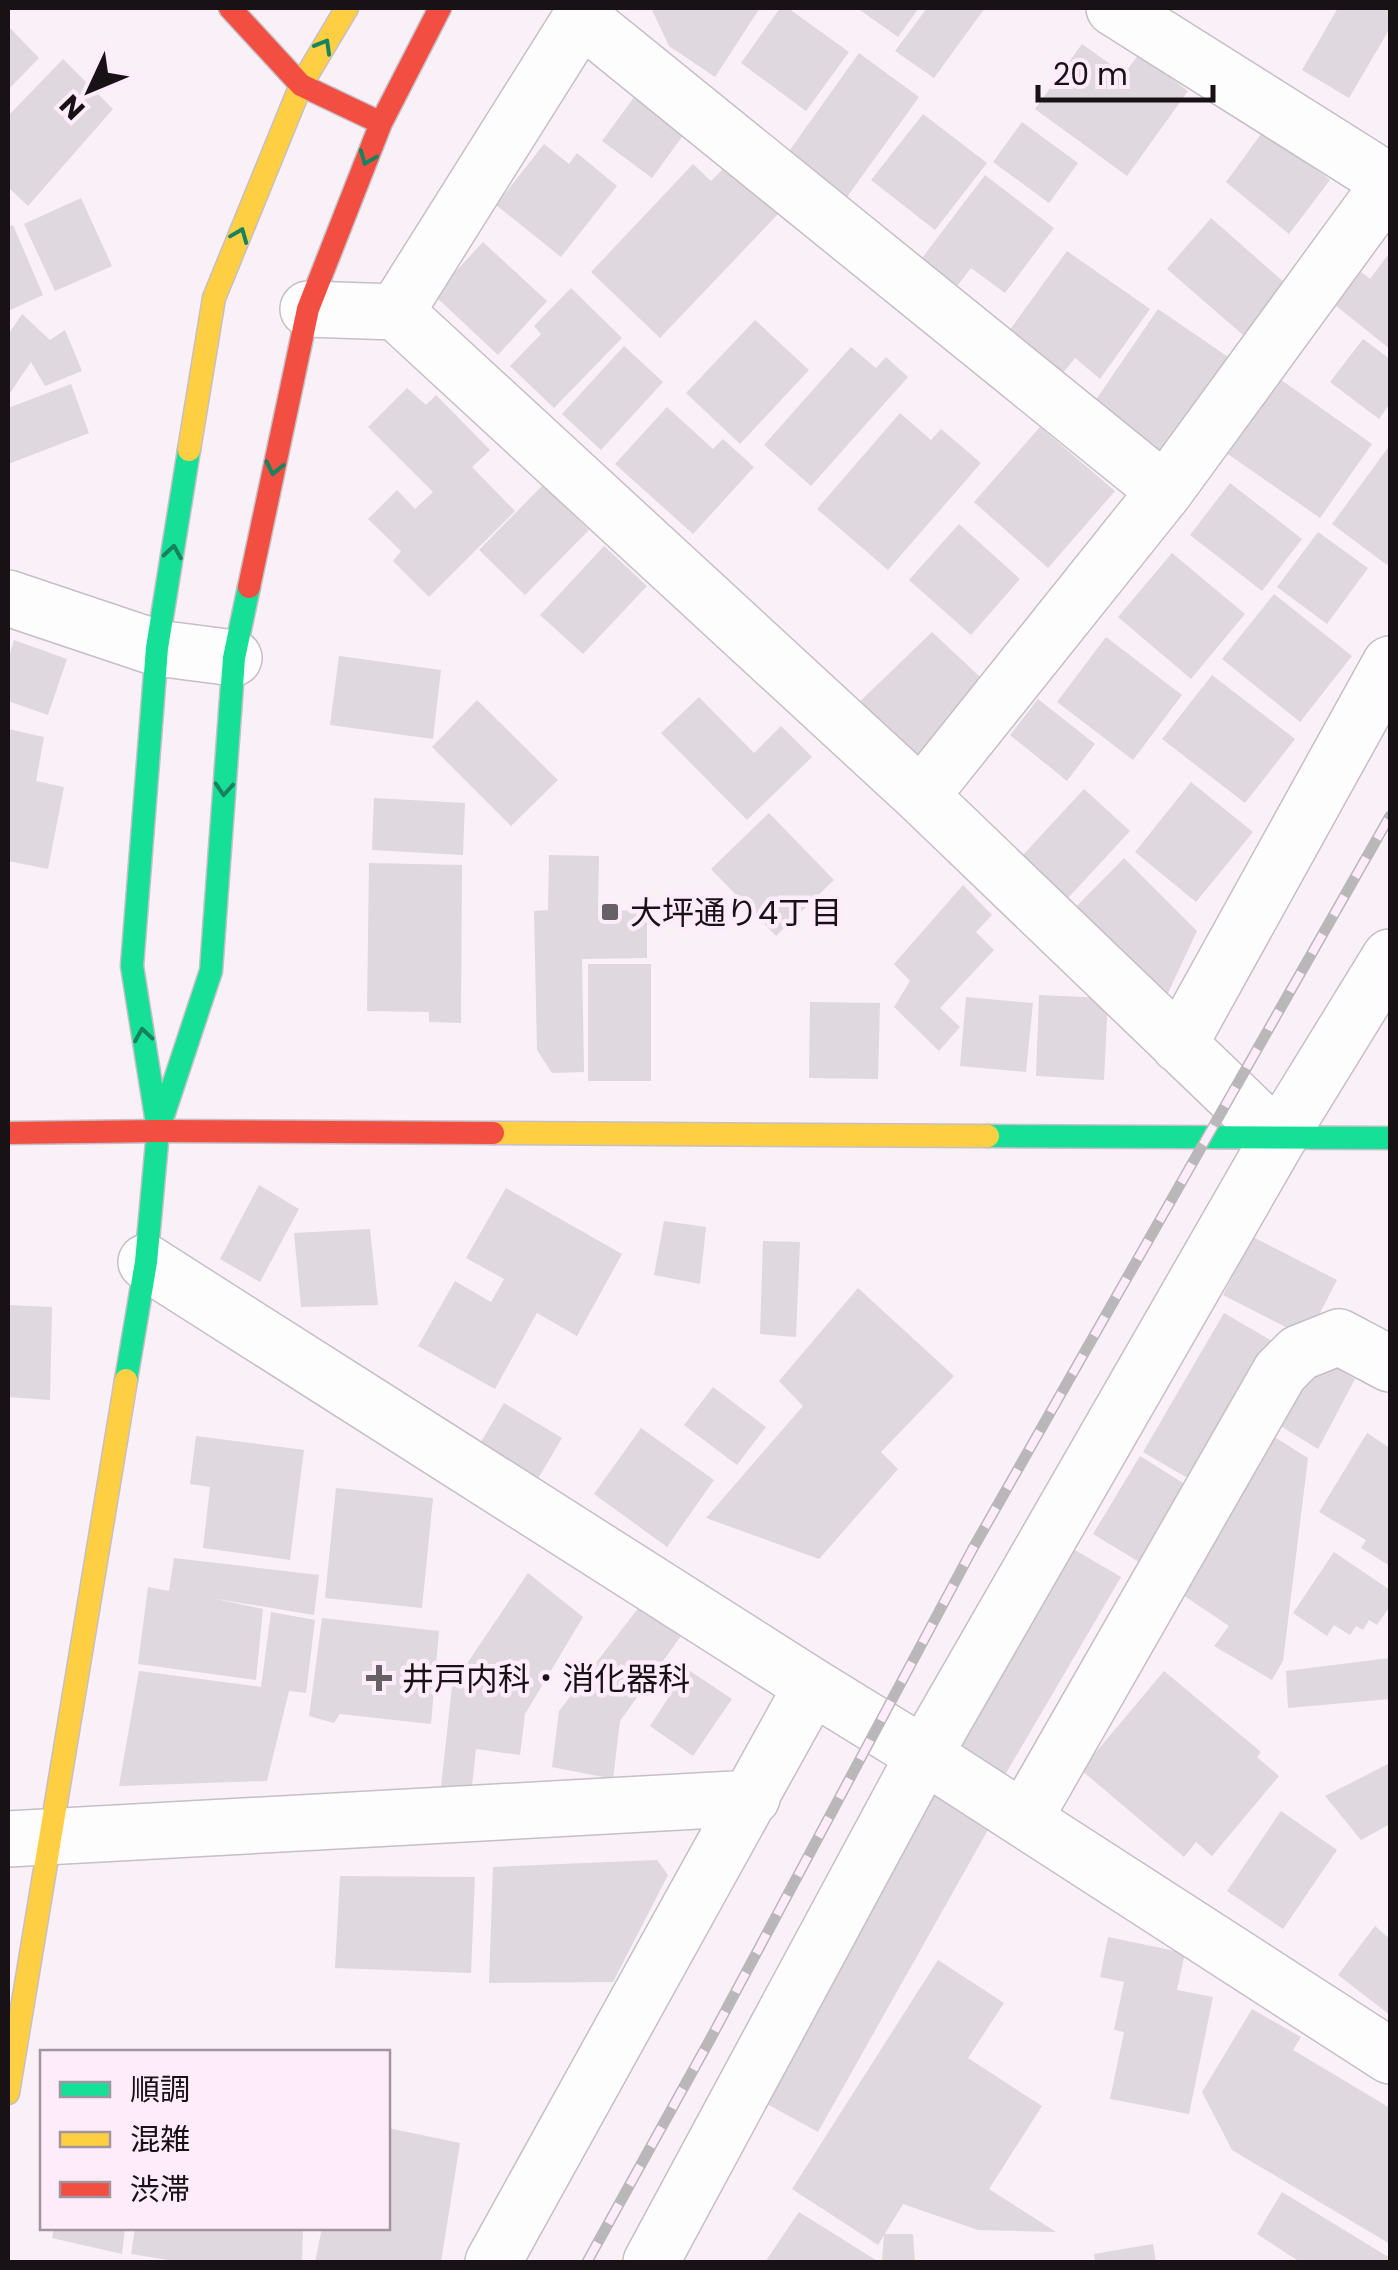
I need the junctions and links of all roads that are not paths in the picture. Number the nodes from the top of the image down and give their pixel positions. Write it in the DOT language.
graph roads {
  1 [pos="230,8"];
  2 [pos="347,8"];
  3 [pos="440,8"];
  4 [pos="1114,8"];
  5 [pos="584,12"];
  6 [pos="301,85"];
  7 [pos="381,124"];
  8 [pos="1390,182"];
  9 [pos="308,308"];
  10 [pos="396,312"];
  11 [pos="1164,491"];
  12 [pos="8,598"];
  13 [pos="157,648"];
  14 [pos="234,658"];
  15 [pos="1390,664"];
  16 [pos="920,796"];
  17 [pos="1390,957"];
  18 [pos="1179,1044"];
  19 [pos="158,1131"];
  20 [pos="8,1133"];
  21 [pos="1278,1138"];
  22 [pos="1390,1138"];
  23 [pos="146,1262"];
  24 [pos="1390,1364"];
  25 [pos="812,1686"];
  26 [pos="924,1754"];
  27 [pos="752,1798"];
  28 [pos="1024,1819"];
  29 [pos="28,1837"];
  30 [pos="1390,2056"];
  31 [pos="8,2093"];
  32 [pos="493,2262"];
  33 [pos="651,2262"];
  1 -- 6 [label="street"];
  6 -- 2 [label="street, one-way"];
  3 -- 7 [label="street"];
  4 -- 8 [label="street"];
  5 -- 10 [label="street"];
  5 -- 11 [label="street"];
  6 -- 7 [label="street"];
  13 -- 6 [label="street, one-way"];
  7 -- 9 [label="street, one-way"];
  8 -- 11 [label="street"];
  9 -- 10 [label="street"];
  9 -- 14 [label="street, one-way"];
  10 -- 16 [label="street"];
  11 -- 16 [label="street"];
  12 -- 13 [label="street"];
  13 -- 14 [label="street"];
  19 -- 13 [label="street, one-way"];
  14 -- 19 [label="street, one-way"];
  15 -- 18 [label="street"];
  16 -- 18 [label="street"];
  17 -- 21 [label="street"];
  18 -- 21 [label="street"];
  19 -- 20 [label="street"];
  19 -- 21 [label="street"];
  19 -- 23 [label="street"];
  21 -- 22 [label="street"];
  21 -- 26 [label="street"];
  23 -- 25 [label="street"];
  23 -- 29 [label="street"];
  24 -- 28 [label="street"];
  25 -- 26 [label="street"];
  25 -- 27 [label="street"];
  26 -- 28 [label="street"];
  26 -- 33 [label="street"];
  27 -- 29 [label="street"];
  27 -- 32 [label="street"];
  28 -- 30 [label="street"];
  29 -- 31 [label="street"];
}
